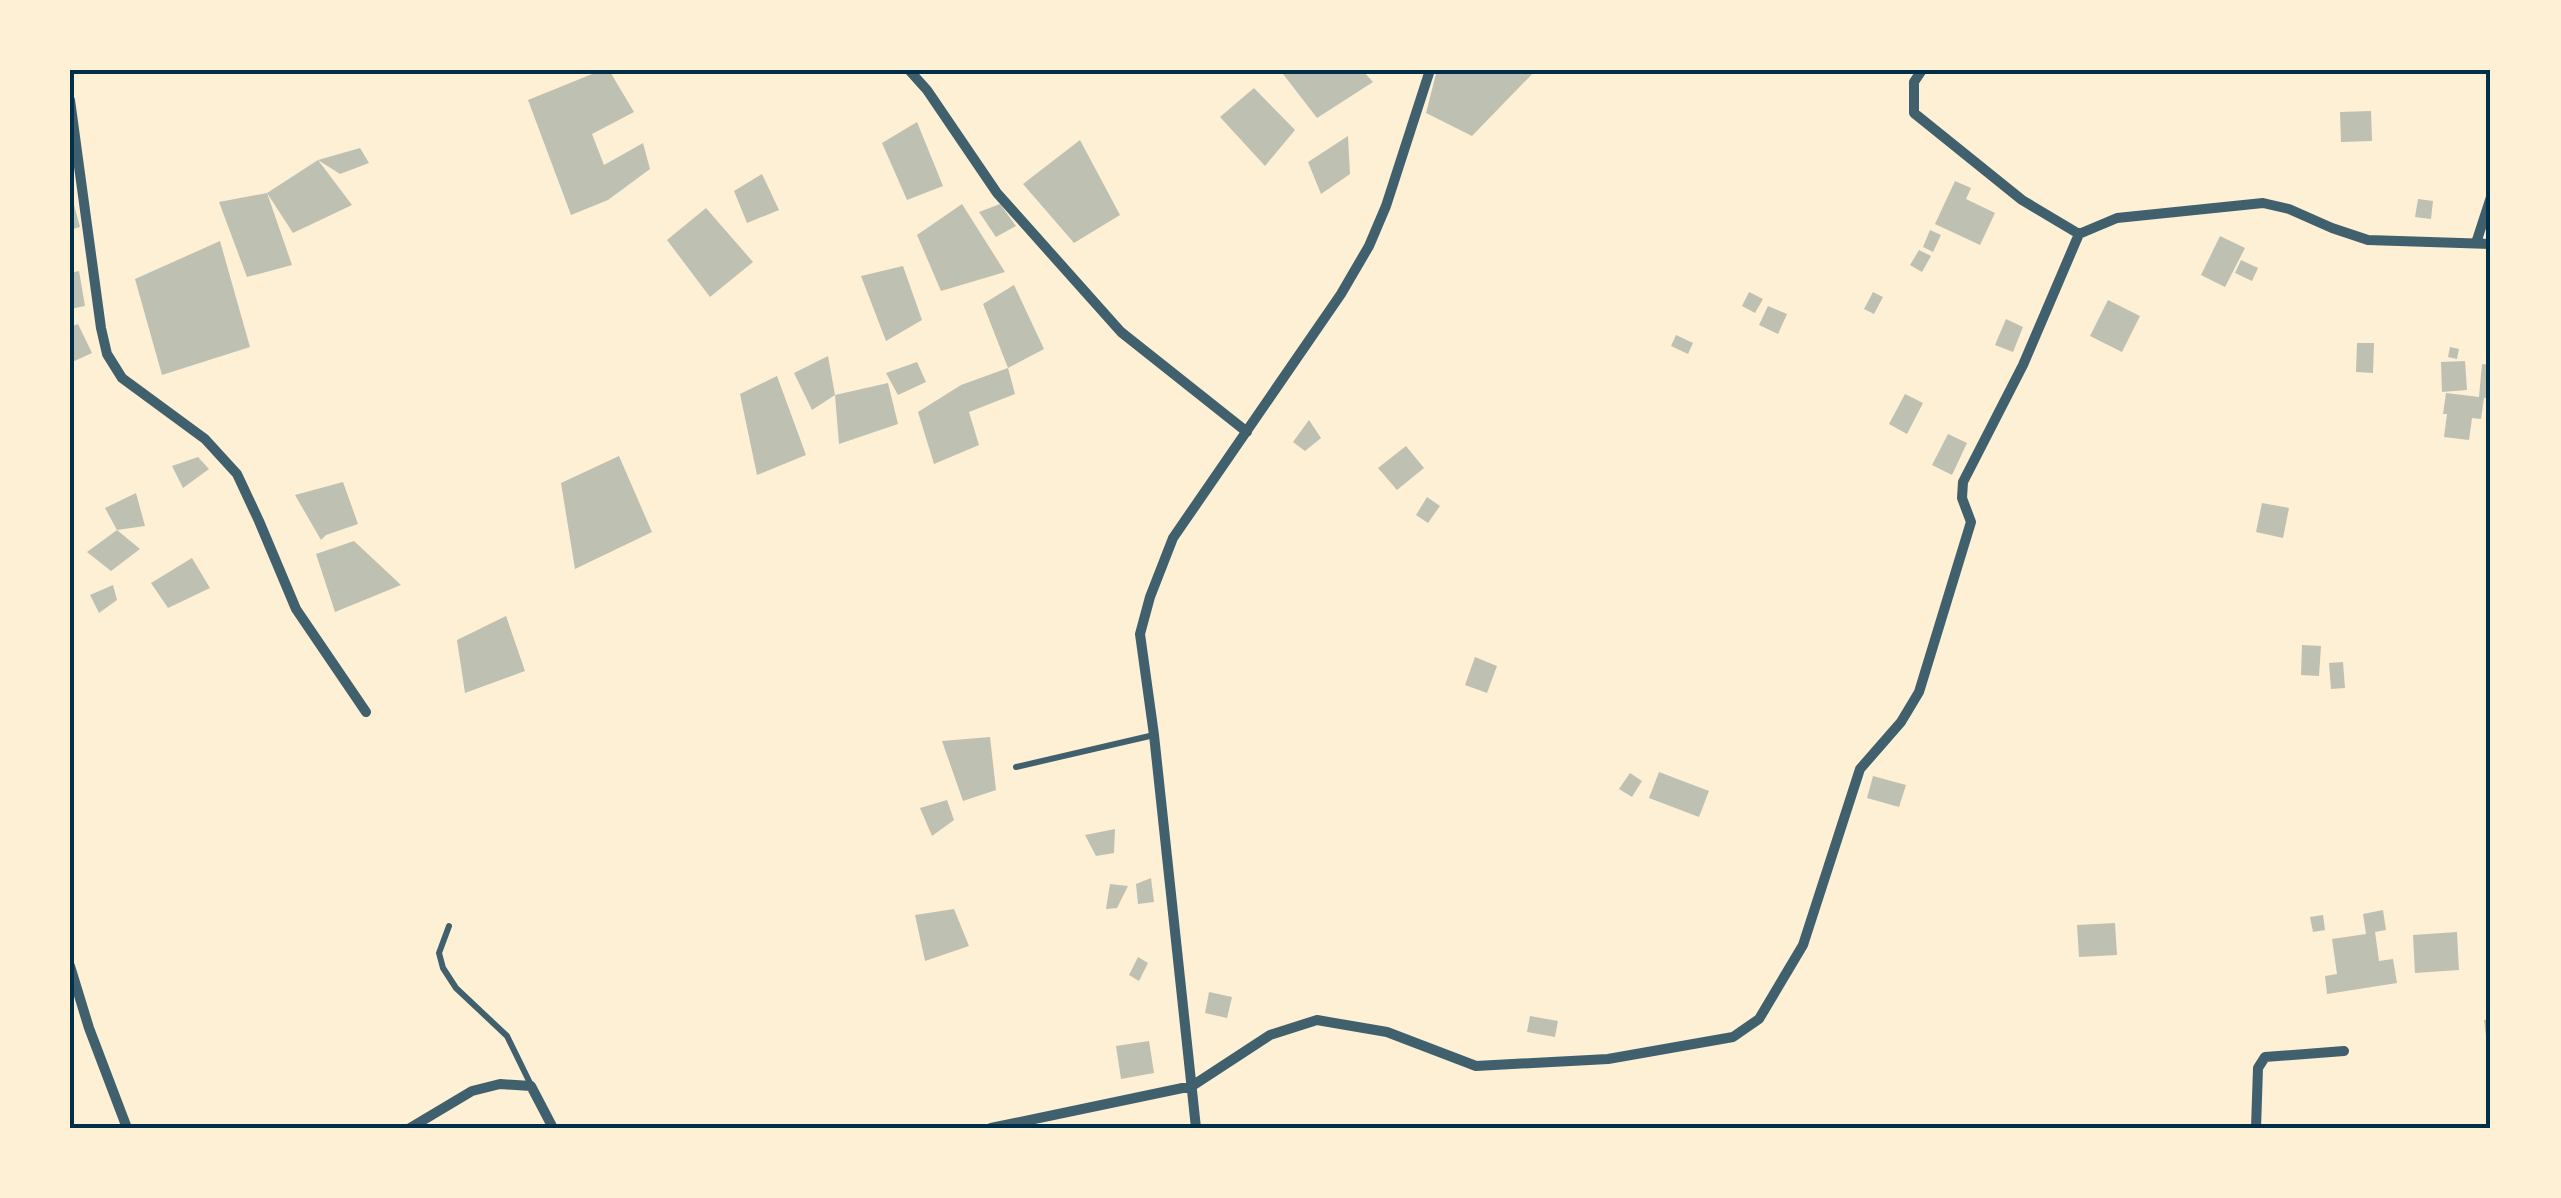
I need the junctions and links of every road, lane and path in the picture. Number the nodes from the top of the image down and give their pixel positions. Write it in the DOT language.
graph roads {
  1 [pos="909,70"];
  2 [pos="1430,70"];
  3 [pos="1922,70"];
  4 [pos="70,100"];
  5 [pos="2491,197"];
  6 [pos="2079,234"];
  7 [pos="2476,242"];
  8 [pos="2491,244"];
  9 [pos="1247,432"];
  10 [pos="366,712"];
  11 [pos="1154,735"];
  12 [pos="1016,768"];
  13 [pos="449,926"];
  14 [pos="70,966"];
  15 [pos="2344,1050"];
  16 [pos="532,1086"];
  17 [pos="1192,1086"];
  18 [pos="127,1128"];
  19 [pos="410,1128"];
  20 [pos="553,1128"];
  21 [pos="992,1128"];
  22 [pos="1196,1128"];
  23 [pos="2256,1128"];
  1 -- 9 [label="street"];
  2 -- 9 [label="street"];
  3 -- 6 [label="street"];
  4 -- 10 [label="street"];
  5 -- 7 [label="street"];
  6 -- 7 [label="street"];
  6 -- 17 [label="street"];
  7 -- 8 [label="street"];
  9 -- 11 [label="street"];
  11 -- 12 [label="lane"];
  11 -- 17 [label="street"];
  13 -- 16 [label="lane"];
  14 -- 18 [label="street"];
  15 -- 23 [label="street"];
  16 -- 19 [label="street"];
  16 -- 20 [label="street"];
  17 -- 21 [label="street"];
  17 -- 22 [label="street"];
}
